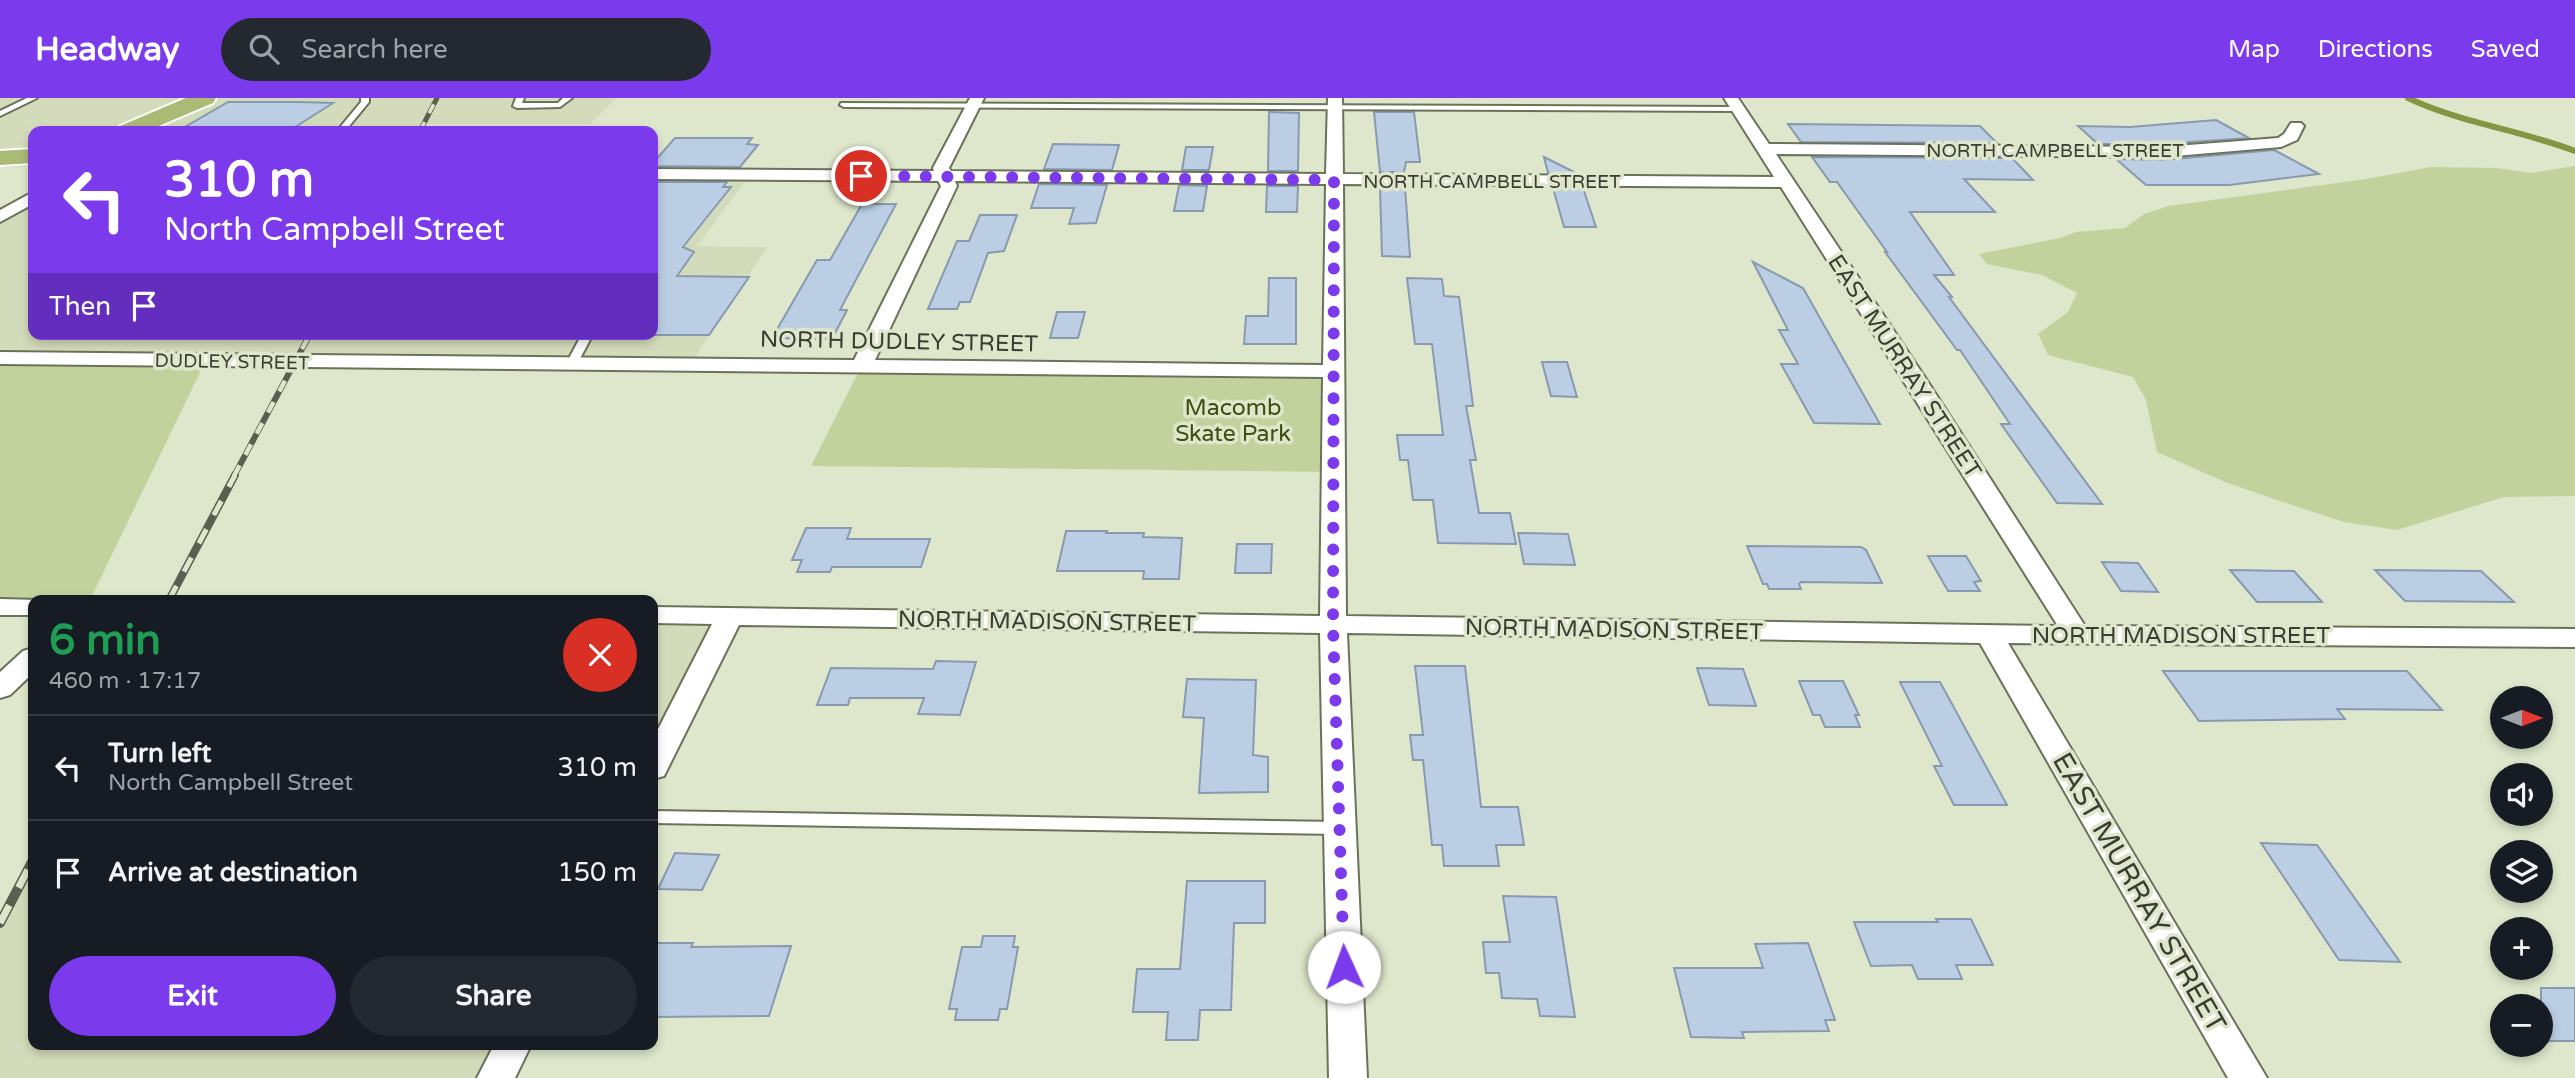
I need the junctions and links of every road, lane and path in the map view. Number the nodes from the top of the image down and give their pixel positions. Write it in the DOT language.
graph roads {
  1 [pos="33,98"];
  2 [pos="205,98"];
  3 [pos="365,98"];
  4 [pos="520,98"];
  5 [pos="568,98"];
  6 [pos="975,102"];
  7 [pos="1334,103"];
  8 [pos="1734,103"];
  9 [pos="844,105"];
  10 [pos="0,114"];
  11 [pos="140,126"];
  12 [pos="157,126"];
  13 [pos="345,126"];
  14 [pos="2296,126"];
  15 [pos="1763,149"];
  16 [pos="28,156"];
  17 [pos="0,158"];
  18 [pos="0,167"];
  19 [pos="28,167"];
  20 [pos="658,174"];
  21 [pos="944,176"];
  22 [pos="1334,180"];
  23 [pos="1786,183"];
  24 [pos="28,200"];
  25 [pos="0,217"];
  26 [pos="585,340"];
  27 [pos="0,358"];
  28 [pos="464,363"];
  29 [pos="572,364"];
  30 [pos="861,367"];
  31 [pos="1334,371"];
  32 [pos="0,607"];
  33 [pos="28,607"];
  34 [pos="658,615"];
  35 [pos="730,616"];
  36 [pos="1333,626"];
  37 [pos="1989,634"];
  38 [pos="2077,635"];
  39 [pos="2575,638"];
  40 [pos="28,662"];
  41 [pos="0,688"];
  42 [pos="658,758"];
  43 [pos="658,817"];
  44 [pos="1340,828"];
  45 [pos="510,1050"];
  46 [pos="496,1078"];
  47 [pos="1348,1078"];
  48 [pos="2248,1078"];
  1 -- 10 [label="lane"];
  2 -- 11 [label="highway"];
  2 -- 12 [label="highway"];
  3 -- 13 [label="lane"];
  4 -- 5 [label="lane"];
  6 -- 7 [label="lane"];
  6 -- 9 [label="lane"];
  6 -- 21 [label="street"];
  7 -- 8 [label="lane"];
  7 -- 22 [label="street"];
  8 -- 15 [label="street, EAST MURRAY STREET"];
  14 -- 15 [label="street, NORTH CAMPBELL STREET"];
  15 -- 23 [label="street, EAST MURRAY STREET"];
  16 -- 17 [label="highway"];
  18 -- 19 [label="highway"];
  20 -- 21 [label="street, NORTH CAMPBELL STREET"];
  21 -- 22 [label="street, NORTH CAMPBELL STREET"];
  21 -- 30 [label="street"];
  22 -- 23 [label="street, NORTH CAMPBELL STREET"];
  22 -- 31 [label="street"];
  23 -- 38 [label="street, EAST MURRAY STREET"];
  24 -- 25 [label="street"];
  26 -- 29 [label="lane"];
  27 -- 28 [label="street, DUDLEY STREET"];
  28 -- 29 [label="street, NORTH DUDLEY STREET"];
  29 -- 30 [label="street, NORTH DUDLEY STREET"];
  30 -- 31 [label="street, NORTH DUDLEY STREET"];
  31 -- 36 [label="street"];
  32 -- 33 [label="street"];
  34 -- 35 [label="street, NORTH MADISON STREET"];
  35 -- 36 [label="street, NORTH MADISON STREET"];
  35 -- 42 [label="street"];
  36 -- 37 [label="street, NORTH MADISON STREET"];
  36 -- 44 [label="street"];
  37 -- 38 [label="street, NORTH MADISON STREET"];
  37 -- 48 [label="street, EAST MURRAY STREET"];
  38 -- 39 [label="street, NORTH MADISON STREET"];
  40 -- 41 [label="street"];
  43 -- 44 [label="lane"];
  44 -- 47 [label="street"];
  45 -- 46 [label="street"];
}
